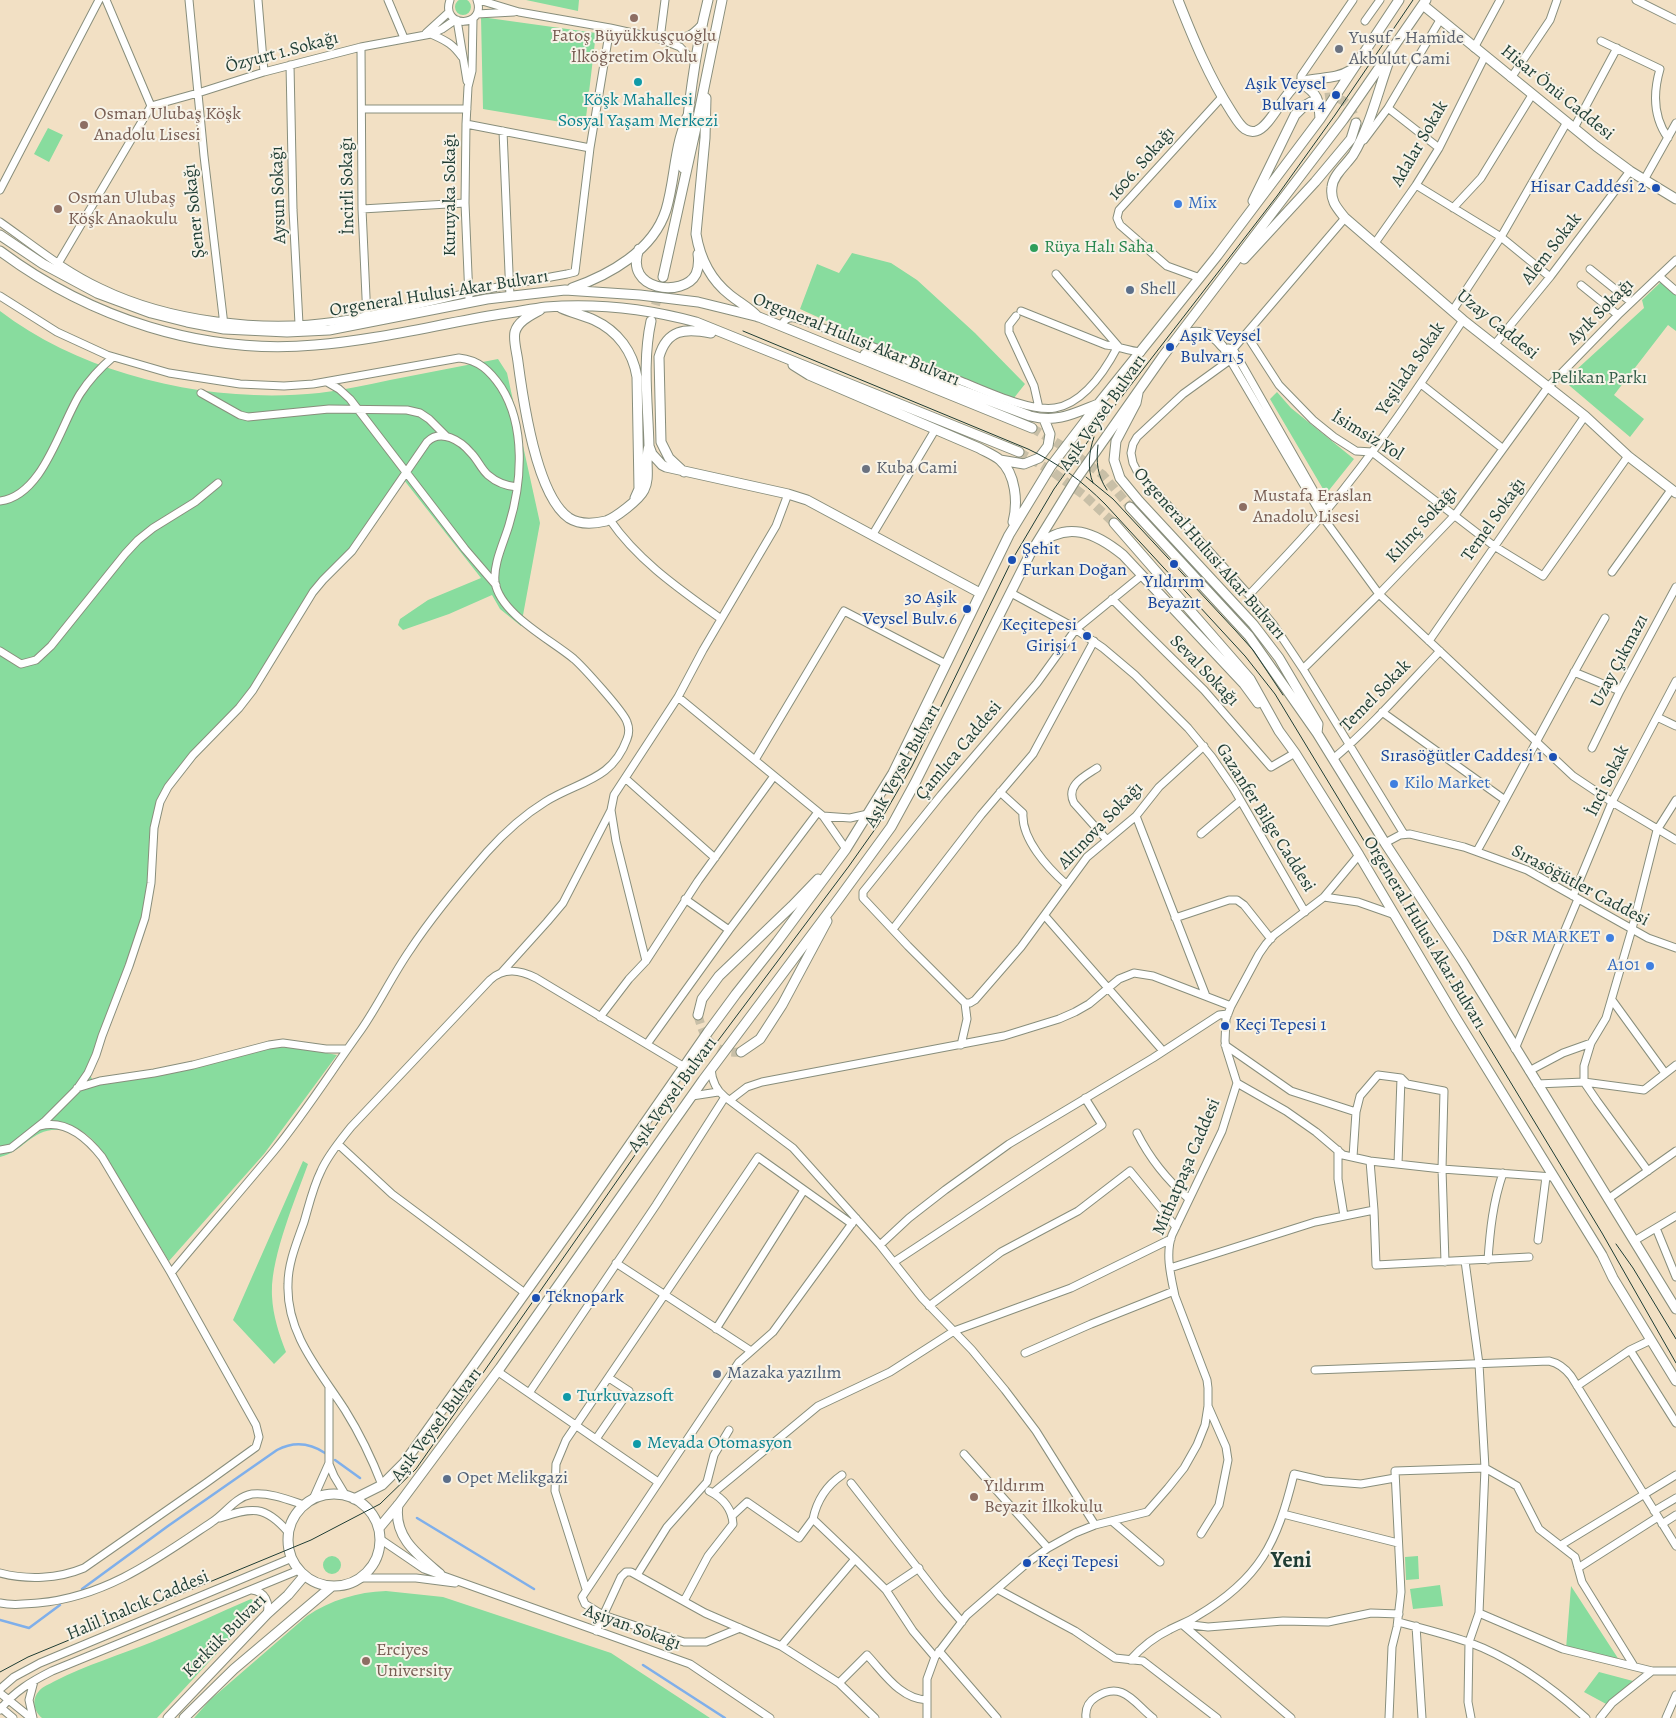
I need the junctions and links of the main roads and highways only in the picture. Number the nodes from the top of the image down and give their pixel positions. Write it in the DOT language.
graph roads {
  1 [pos="708,0"];
  2 [pos="722,0"];
  3 [pos="1178,0"];
  4 [pos="1399,0"];
  5 [pos="1424,3"];
  6 [pos="1393,49"];
  7 [pos="1357,64"];
  8 [pos="708,66"];
  9 [pos="1301,82"];
  10 [pos="1311,102"];
  11 [pos="687,117"];
  12 [pos="1320,118"];
  13 [pos="1356,123"];
  14 [pos="1676,199"];
  15 [pos="680,203"];
  16 [pos="1245,219"];
  17 [pos="0,234"];
  18 [pos="698,248"];
  19 [pos="639,249"];
  20 [pos="0,251"];
  21 [pos="663,277"];
  22 [pos="565,290"];
  23 [pos="1213,292"];
  24 [pos="558,306"];
  25 [pos="544,308"];
  26 [pos="759,317"];
  27 [pos="651,321"];
  28 [pos="784,328"];
  29 [pos="734,338"];
  30 [pos="1178,338"];
  31 [pos="1222,346"];
  32 [pos="772,352"];
  33 [pos="1138,389"];
  34 [pos="1099,403"];
  35 [pos="1044,420"];
  36 [pos="1032,428"];
  37 [pos="650,446"];
  38 [pos="1019,452"];
  39 [pos="1000,460"];
  40 [pos="684,472"];
  41 [pos="1674,492"];
  42 [pos="633,502"];
  43 [pos="1130,507"];
  44 [pos="1114,523"];
  45 [pos="1009,535"];
  46 [pos="1030,554"];
  47 [pos="980,593"];
  48 [pos="1279,731"];
  49 [pos="1316,733"];
  50 [pos="844,851"];
  51 [pos="840,897"];
  52 [pos="698,1015"];
  53 [pos="741,1052"];
  54 [pos="1676,1309"];
  55 [pos="1676,1381"];
  56 [pos="350,1498"];
  57 [pos="398,1504"];
  58 [pos="379,1528"];
  59 [pos="302,1573"];
  60 [pos="440,1574"];
  61 [pos="331,1587"];
  62 [pos="168,1718"];
  63 [pos="184,1718"];
  1 -- 11 [label="main road"];
  2 -- 8 [label="main road"];
  3 -- 9 [label="main road"];
  4 -- 7 [label="main road, Aşık Veysel Bulvarı"];
  5 -- 6 [label="main road, Aşık Veysel Bulvarı"];
  5 -- 14 [label="main road, Hisar Önü Caddesi"];
  6 -- 23 [label="main road, Aşık Veysel Bulvarı"];
  6 -- 41 [label="main road, Uzay Caddesi"];
  7 -- 9 [label="main road"];
  7 -- 12 [label="main road, Aşık Veysel Bulvarı"];
  8 -- 15 [label="main road"];
  8 -- 18 [label="main road"];
  9 -- 12 [label="main road"];
  10 -- 16 [label="main road"];
  11 -- 15 [label="main road"];
  11 -- 19 [label="main road"];
  12 -- 16 [label="main road, Aşık Veysel Bulvarı"];
  13 -- 23 [label="main road"];
  15 -- 21 [label="main road"];
  16 -- 34 [label="main road, Aşık Veysel Bulvarı"];
  17 -- 22 [label="main road, Orgeneral Hulusi Akar Bulvarı"];
  18 -- 19 [label="main road"];
  18 -- 26 [label="main road"];
  19 -- 22 [label="main road"];
  20 -- 25 [label="main road, Orgeneral Hulusi Akar Bulvarı"];
  22 -- 26 [label="main road, Orgeneral Hulusi Akar Bulvarı"];
  23 -- 30 [label="main road, Aşık Veysel Bulvarı"];
  24 -- 25 [label="main road, Orgeneral Hulusi Akar Bulvarı"];
  24 -- 29 [label="main road, Orgeneral Hulusi Akar Bulvarı"];
  24 -- 42 [label="main road"];
  25 -- 42 [label="main road"];
  26 -- 28 [label="main road, Orgeneral Hulusi Akar Bulvarı"];
  27 -- 37 [label="main road"];
  28 -- 35 [label="main road"];
  28 -- 36 [label="main road, Orgeneral Hulusi Akar Bulvarı"];
  29 -- 32 [label="main road, Orgeneral Hulusi Akar Bulvarı"];
  29 -- 40 [label="main road"];
  30 -- 31 [label="main road"];
  30 -- 33 [label="main road, Aşık Veysel Bulvarı"];
  32 -- 38 [label="main road, Orgeneral Hulusi Akar Bulvarı"];
  32 -- 39 [label="main road"];
  33 -- 46 [label="main road, Aşık Veysel Bulvarı"];
  33 -- 49 [label="main road, Orgeneral Hulusi Akar Bulvarı"];
  34 -- 35 [label="main road"];
  34 -- 45 [label="main road, Aşık Veysel Bulvarı"];
  35 -- 39 [label="main road"];
  37 -- 40 [label="main road"];
  37 -- 42 [label="main road"];
  39 -- 45 [label="main road"];
  40 -- 47 [label="main road"];
  43 -- 49 [label="main road, Orgeneral Hulusi Akar Bulvarı"];
  44 -- 48 [label="main road, Orgeneral Hulusi Akar Bulvarı"];
  45 -- 47 [label="main road, Aşık Veysel Bulvarı"];
  46 -- 48 [label="main road"];
  46 -- 51 [label="main road, Aşık Veysel Bulvarı"];
  47 -- 50 [label="main road, Aşık Veysel Bulvarı"];
  48 -- 55 [label="main road, Orgeneral Hulusi Akar Bulvarı"];
  49 -- 54 [label="main road, Orgeneral Hulusi Akar Bulvarı"];
  50 -- 52 [label="main road"];
  50 -- 56 [label="main road, Aşık Veysel Bulvarı"];
  51 -- 53 [label="main road"];
  51 -- 57 [label="main road, Aşık Veysel Bulvarı"];
  56 -- 58 [label="main road"];
  56 -- 59 [label="main road"];
  57 -- 58 [label="main road, Aşık Veysel Bulvarı"];
  57 -- 60 [label="main road"];
  58 -- 61 [label="main road"];
  59 -- 61 [label="main road"];
  59 -- 62 [label="main road, Kerkük Bulvarı"];
  61 -- 63 [label="main road, Kerkük Bulvarı"];
}
